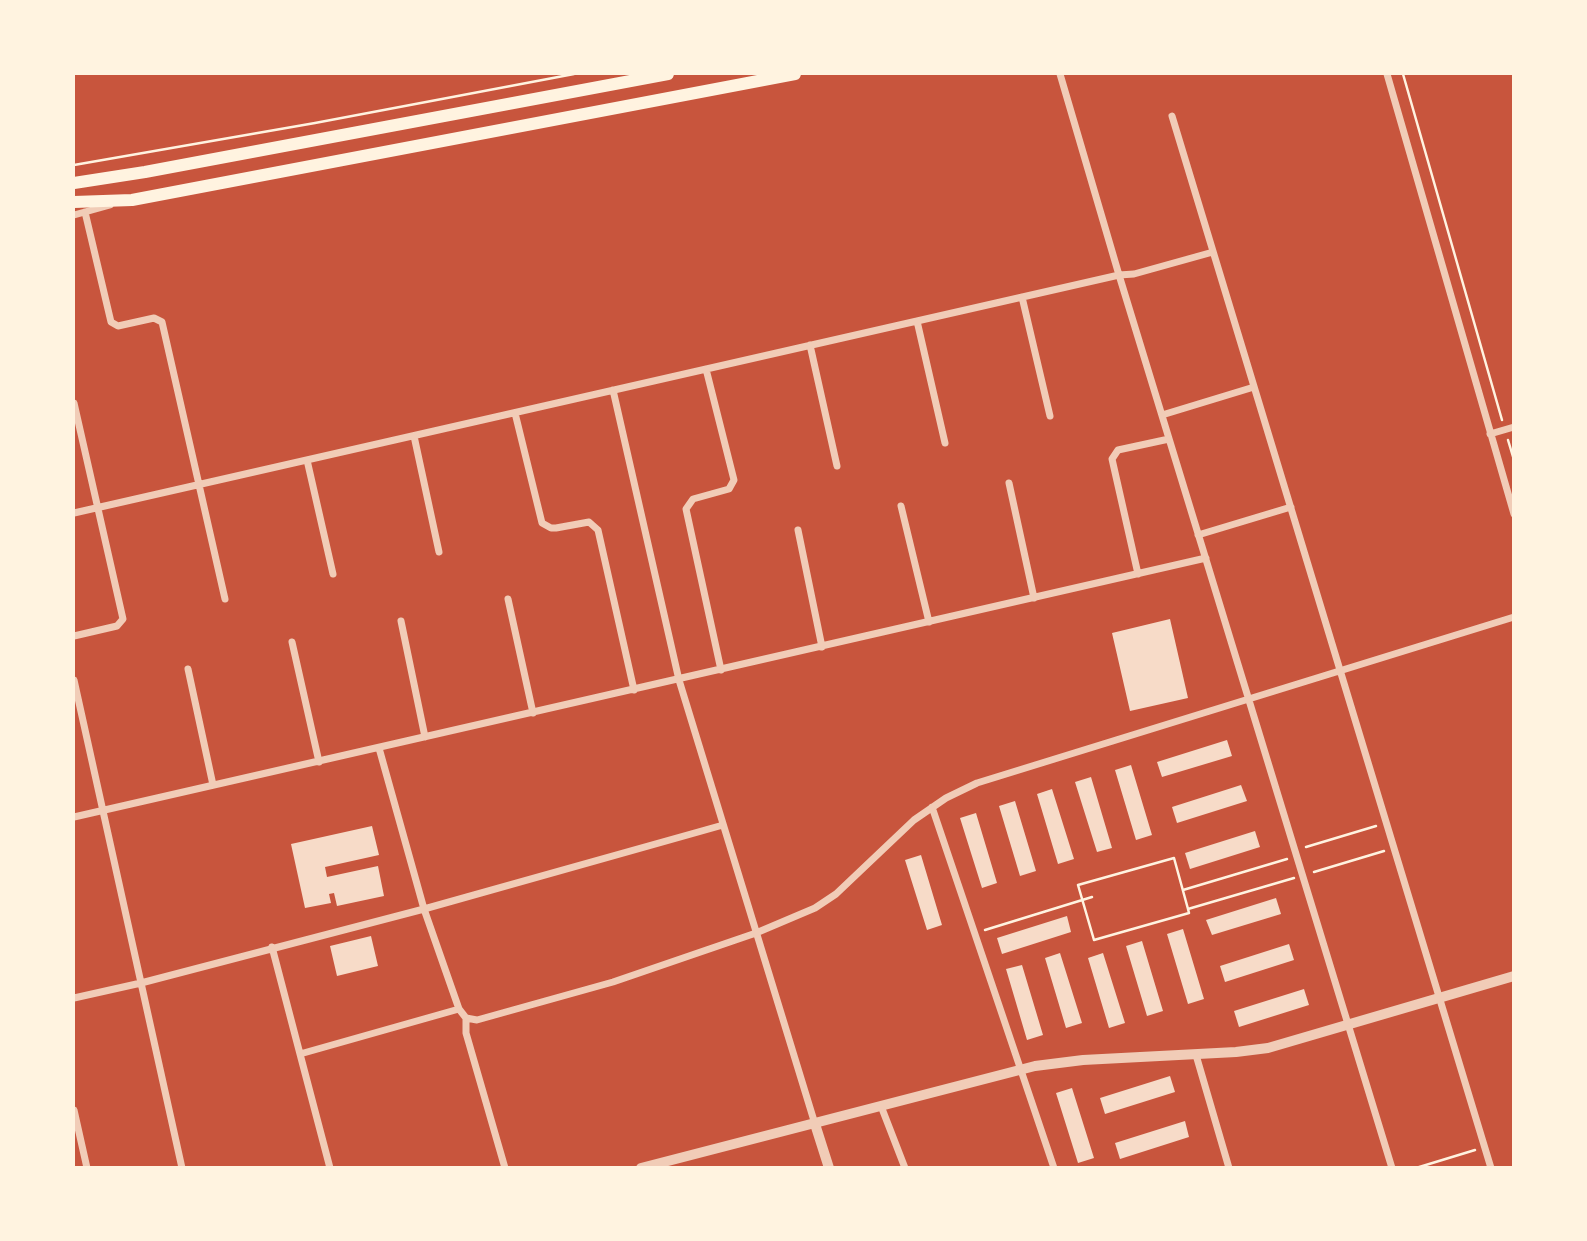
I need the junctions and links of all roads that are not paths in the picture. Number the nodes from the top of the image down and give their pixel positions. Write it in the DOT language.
graph roads {
  1 [pos="668,74"];
  2 [pos="795,74"];
  3 [pos="1060,74"];
  4 [pos="1387,74"];
  5 [pos="539,97"];
  6 [pos="1172,116"];
  7 [pos="544,122"];
  8 [pos="74,183"];
  9 [pos="132,200"];
  10 [pos="74,202"];
  11 [pos="85,212"];
  12 [pos="74,215"];
  13 [pos="1213,252"];
  14 [pos="1119,275"];
  15 [pos="1022,297"];
  16 [pos="917,321"];
  17 [pos="810,345"];
  18 [pos="706,369"];
  19 [pos="1254,387"];
  20 [pos="613,390"];
  21 [pos="74,403"];
  22 [pos="515,413"];
  23 [pos="1162,415"];
  24 [pos="1050,416"];
  25 [pos="1514,427"];
  26 [pos="1490,434"];
  27 [pos="414,436"];
  28 [pos="1169,439"];
  29 [pos="945,443"];
  30 [pos="307,460"];
  31 [pos="837,466"];
  32 [pos="1009,483"];
  33 [pos="199,485"];
  34 [pos="901,506"];
  35 [pos="1291,507"];
  36 [pos="98,508"];
  37 [pos="74,513"];
  38 [pos="1514,514"];
  39 [pos="798,530"];
  40 [pos="1198,535"];
  41 [pos="439,552"];
  42 [pos="1206,558"];
  43 [pos="333,574"];
  44 [pos="1138,574"];
  45 [pos="1034,598"];
  46 [pos="225,599"];
  47 [pos="508,599"];
  48 [pos="1514,617"];
  49 [pos="401,621"];
  50 [pos="929,622"];
  51 [pos="74,636"];
  52 [pos="292,642"];
  53 [pos="822,647"];
  54 [pos="188,669"];
  55 [pos="721,670"];
  56 [pos="1340,671"];
  57 [pos="74,680"];
  58 [pos="679,680"];
  59 [pos="634,690"];
  60 [pos="1249,699"];
  61 [pos="533,713"];
  62 [pos="425,737"];
  63 [pos="379,748"];
  64 [pos="319,762"];
  65 [pos="213,785"];
  66 [pos="932,807"];
  67 [pos="103,810"];
  68 [pos="74,817"];
  69 [pos="723,825"];
  70 [pos="424,909"];
  71 [pos="756,933"];
  72 [pos="272,947"];
  73 [pos="1514,976"];
  74 [pos="141,983"];
  75 [pos="74,998"];
  76 [pos="1440,998"];
  77 [pos="459,1009"];
  78 [pos="466,1018"];
  79 [pos="1349,1025"];
  80 [pos="300,1054"];
  81 [pos="1196,1055"];
  82 [pos="1019,1069"];
  83 [pos="881,1106"];
  84 [pos="74,1110"];
  85 [pos="815,1124"];
  86 [pos="87,1167"];
  87 [pos="182,1167"];
  88 [pos="330,1167"];
  89 [pos="505,1167"];
  90 [pos="646,1167"];
  91 [pos="829,1167"];
  92 [pos="905,1167"];
  93 [pos="1054,1167"];
  94 [pos="1229,1167"];
  95 [pos="1392,1167"];
  96 [pos="1491,1167"];
  1 -- 5 [label="main road"];
  2 -- 7 [label="main road"];
  3 -- 14 [label="street"];
  4 -- 26 [label="street"];
  5 -- 7 [label="main road"];
  5 -- 8 [label="main road"];
  6 -- 13 [label="street"];
  7 -- 9 [label="main road"];
  9 -- 10 [label="main road"];
  9 -- 11 [label="street"];
  11 -- 12 [label="street"];
  11 -- 33 [label="street"];
  13 -- 14 [label="street"];
  13 -- 19 [label="street"];
  14 -- 15 [label="street"];
  14 -- 23 [label="street"];
  15 -- 16 [label="street"];
  15 -- 24 [label="street"];
  16 -- 17 [label="street"];
  16 -- 29 [label="street"];
  17 -- 18 [label="street"];
  17 -- 31 [label="street"];
  18 -- 20 [label="street"];
  18 -- 55 [label="street"];
  19 -- 23 [label="street"];
  19 -- 35 [label="street"];
  20 -- 22 [label="street"];
  20 -- 58 [label="street"];
  21 -- 36 [label="street"];
  22 -- 27 [label="street"];
  22 -- 59 [label="street"];
  23 -- 28 [label="street"];
  25 -- 26 [label="street"];
  26 -- 38 [label="street"];
  27 -- 30 [label="street"];
  27 -- 41 [label="street"];
  28 -- 40 [label="street"];
  28 -- 44 [label="street"];
  30 -- 33 [label="street"];
  30 -- 43 [label="street"];
  32 -- 45 [label="street"];
  33 -- 36 [label="street"];
  33 -- 46 [label="street"];
  34 -- 50 [label="street"];
  35 -- 40 [label="street"];
  35 -- 56 [label="street"];
  36 -- 37 [label="street"];
  36 -- 51 [label="street"];
  39 -- 53 [label="street"];
  40 -- 42 [label="street"];
  42 -- 44 [label="street"];
  42 -- 60 [label="street"];
  44 -- 45 [label="street"];
  45 -- 50 [label="street"];
  47 -- 61 [label="street"];
  48 -- 56 [label="street"];
  49 -- 62 [label="street"];
  50 -- 53 [label="street"];
  52 -- 64 [label="street"];
  53 -- 55 [label="street"];
  54 -- 65 [label="street"];
  55 -- 58 [label="street"];
  56 -- 60 [label="street"];
  56 -- 76 [label="street"];
  57 -- 67 [label="street"];
  58 -- 59 [label="street"];
  58 -- 69 [label="street"];
  59 -- 61 [label="street"];
  60 -- 66 [label="street"];
  60 -- 79 [label="street"];
  61 -- 62 [label="street"];
  62 -- 63 [label="street"];
  63 -- 64 [label="street"];
  63 -- 70 [label="street"];
  64 -- 65 [label="street"];
  65 -- 67 [label="street"];
  66 -- 71 [label="street"];
  66 -- 82 [label="street"];
  67 -- 68 [label="street"];
  67 -- 74 [label="street"];
  69 -- 70 [label="street"];
  69 -- 71 [label="street"];
  70 -- 72 [label="street"];
  70 -- 77 [label="street"];
  71 -- 78 [label="street"];
  71 -- 85 [label="street"];
  72 -- 74 [label="street"];
  72 -- 80 [label="street"];
  73 -- 76 [label="street"];
  74 -- 75 [label="street"];
  74 -- 87 [label="street"];
  76 -- 79 [label="street"];
  76 -- 96 [label="street"];
  77 -- 78 [label="street"];
  77 -- 80 [label="street"];
  78 -- 89 [label="street"];
  79 -- 81 [label="street"];
  79 -- 95 [label="street"];
  80 -- 88 [label="street"];
  81 -- 82 [label="street"];
  81 -- 94 [label="street"];
  82 -- 83 [label="street"];
  82 -- 93 [label="street"];
  83 -- 85 [label="street"];
  83 -- 92 [label="street"];
  84 -- 86 [label="street"];
  85 -- 90 [label="street"];
  85 -- 91 [label="street"];
}
